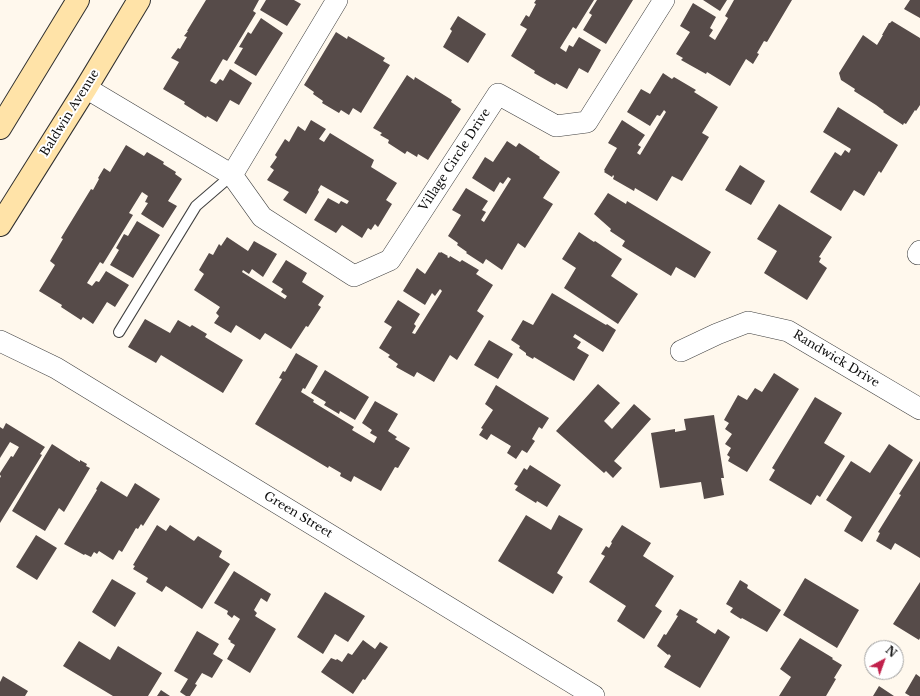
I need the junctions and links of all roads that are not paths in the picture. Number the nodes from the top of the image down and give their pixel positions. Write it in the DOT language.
graph roads {
  1 [pos="78,0"];
  2 [pos="139,0"];
  3 [pos="337,0"];
  4 [pos="664,0"];
  5 [pos="86,88"];
  6 [pos="0,128"];
  7 [pos="232,176"];
  8 [pos="0,225"];
  9 [pos="120,332"];
  10 [pos="0,341"];
  11 [pos="681,351"];
  12 [pos="920,409"];
  13 [pos="594,696"];
  1 -- 6 [label="main road"];
  2 -- 5 [label="main road, Baldwin Avenue"];
  3 -- 7 [label="street"];
  4 -- 7 [label="street, Village Circle Drive"];
  5 -- 7 [label="street, Village Circle Drive"];
  5 -- 8 [label="main road, Baldwin Avenue"];
  7 -- 9 [label="lane"];
  10 -- 13 [label="street, Green Street"];
  11 -- 12 [label="street, Randwick Drive"];
}
